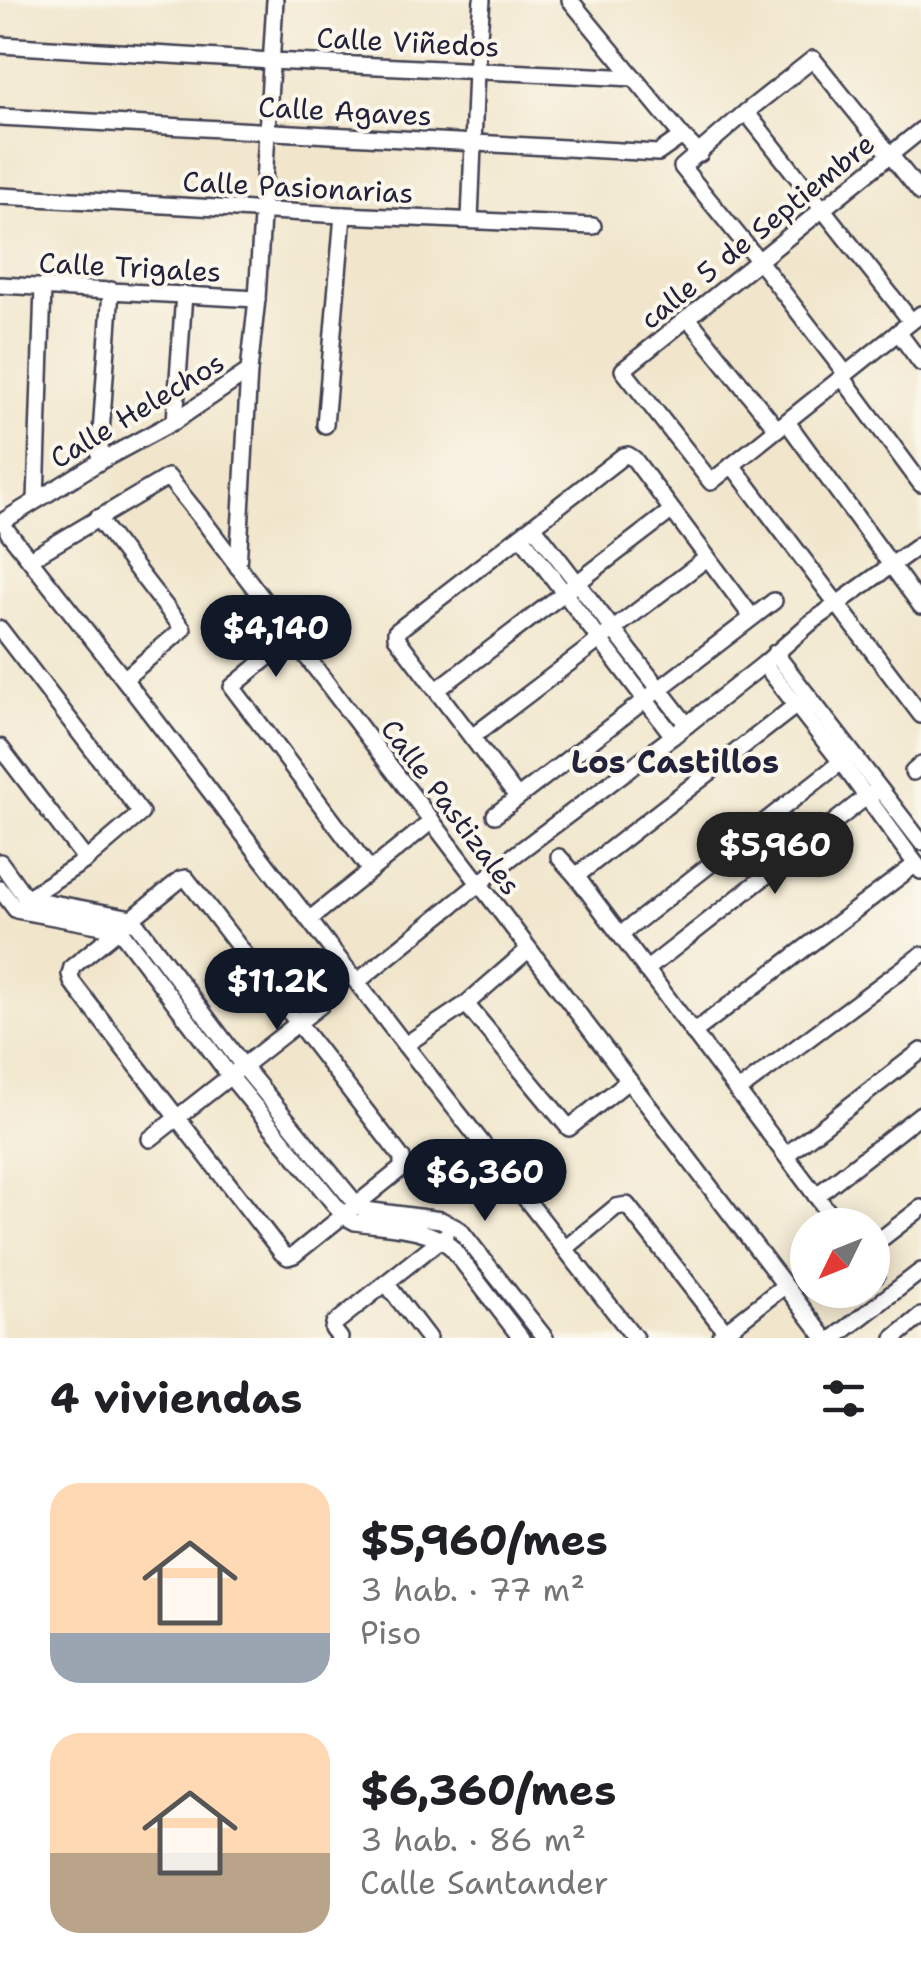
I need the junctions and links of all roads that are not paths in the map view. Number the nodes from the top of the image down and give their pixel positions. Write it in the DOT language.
graph roads {
  1 [pos="275,0"];
  2 [pos="482,0"];
  3 [pos="570,0"];
  4 [pos="0,45"];
  5 [pos="271,61"];
  6 [pos="476,70"];
  7 [pos="634,78"];
  8 [pos="746,112"];
  9 [pos="0,117"];
  10 [pos="921,130"];
  11 [pos="267,131"];
  12 [pos="682,136"];
  13 [pos="473,144"];
  14 [pos="700,154"];
  15 [pos="890,155"];
  16 [pos="921,193"];
  17 [pos="0,196"];
  18 [pos="824,209"];
  19 [pos="263,210"];
  20 [pos="342,215"];
  21 [pos="470,220"];
  22 [pos="593,226"];
  23 [pos="760,261"];
  24 [pos="0,284"];
  25 [pos="43,287"];
  26 [pos="111,290"];
  27 [pos="184,294"];
  28 [pos="257,300"];
  29 [pos="688,318"];
  30 [pos="910,322"];
  31 [pos="921,364"];
  32 [pos="248,371"];
  33 [pos="844,376"];
  34 [pos="175,421"];
  35 [pos="325,425"];
  36 [pos="782,426"];
  37 [pos="100,462"];
  38 [pos="732,465"];
  39 [pos="921,484"];
  40 [pos="36,500"];
  41 [pos="672,511"];
  42 [pos="98,518"];
  43 [pos="4,527"];
  44 [pos="527,532"];
  45 [pos="921,544"];
  46 [pos="707,558"];
  47 [pos="30,559"];
  48 [pos="891,566"];
  49 [pos="238,568"];
  50 [pos="571,587"];
  51 [pos="774,600"];
  52 [pos="837,604"];
  53 [pos="921,606"];
  54 [pos="752,617"];
  55 [pos="0,629"];
  56 [pos="607,634"];
  57 [pos="291,638"];
  58 [pos="769,658"];
  59 [pos="124,678"];
  60 [pos="437,690"];
  61 [pos="652,692"];
  62 [pos="802,700"];
  63 [pos="921,716"];
  64 [pos="680,731"];
  65 [pos="472,737"];
  66 [pos="0,747"];
  67 [pos="841,762"];
  68 [pos="873,793"];
  69 [pos="517,797"];
  70 [pos="495,815"];
  71 [pos="432,822"];
  72 [pos="921,842"];
  73 [pos="559,858"];
  74 [pos="86,860"];
  75 [pos="0,862"];
  76 [pos="919,868"];
  77 [pos="370,870"];
  78 [pos="576,876"];
  79 [pos="478,884"];
  80 [pos="0,889"];
  81 [pos="21,904"];
  82 [pos="310,918"];
  83 [pos="125,923"];
  84 [pos="620,935"];
  85 [pos="528,950"];
  86 [pos="921,954"];
  87 [pos="646,970"];
  88 [pos="357,982"];
  89 [pos="466,1004"];
  90 [pos="321,1005"];
  91 [pos="298,1023"];
  92 [pos="694,1032"];
  93 [pos="406,1045"];
  94 [pos="921,1051"];
  95 [pos="237,1071"];
  96 [pos="628,1080"];
  97 [pos="738,1091"];
  98 [pos="921,1114"];
  99 [pos="176,1118"];
  100 [pos="150,1140"];
  101 [pos="786,1155"];
  102 [pos="816,1196"];
  103 [pos="825,1208"];
  104 [pos="921,1208"];
  105 [pos="350,1211"];
  106 [pos="456,1227"];
  107 [pos="890,1232"];
  108 [pos="442,1239"];
  109 [pos="566,1248"];
  110 [pos="921,1271"];
  111 [pos="386,1283"];
  112 [pos="784,1286"];
  113 [pos="921,1316"];
  114 [pos="722,1335"];
  115 [pos="904,1335"];
  116 [pos="340,1338"];
  117 [pos="428,1338"];
  118 [pos="521,1338"];
  119 [pos="545,1338"];
  120 [pos="635,1338"];
  121 [pos="825,1338"];
  122 [pos="834,1338"];
  1 -- 5 [label="street"];
  2 -- 6 [label="street"];
  3 -- 7 [label="street"];
  4 -- 5 [label="street, Calle Viñedos"];
  5 -- 6 [label="street, Calle Viñedos"];
  5 -- 11 [label="street"];
  6 -- 7 [label="street, Calle Viñedos"];
  6 -- 13 [label="street"];
  7 -- 12 [label="street"];
  8 -- 14 [label="street"];
  8 -- 15 [label="street"];
  8 -- 18 [label="street"];
  9 -- 11 [label="street, Calle Agaves"];
  10 -- 15 [label="street, calle 5 de Septiembre"];
  11 -- 13 [label="street, Calle Agaves"];
  11 -- 19 [label="street"];
  12 -- 13 [label="street, Calle Agaves"];
  12 -- 14 [label="street"];
  13 -- 21 [label="street"];
  14 -- 23 [label="street"];
  15 -- 16 [label="street"];
  15 -- 18 [label="street, calle 5 de Septiembre"];
  17 -- 19 [label="street, Calle Pasionarias"];
  18 -- 23 [label="street, calle 5 de Septiembre"];
  18 -- 30 [label="street"];
  19 -- 20 [label="street, Calle Pasionarias"];
  19 -- 28 [label="street"];
  20 -- 21 [label="street, Calle Pasionarias"];
  20 -- 35 [label="street"];
  21 -- 22 [label="street, Calle Pasionarias"];
  23 -- 29 [label="street, calle 5 de Septiembre"];
  23 -- 33 [label="street"];
  24 -- 25 [label="street, Calle Trigales"];
  25 -- 26 [label="street, Calle Trigales"];
  25 -- 40 [label="street"];
  26 -- 27 [label="street, Calle Trigales"];
  26 -- 37 [label="street"];
  27 -- 28 [label="street, Calle Trigales"];
  27 -- 34 [label="street"];
  28 -- 32 [label="street"];
  29 -- 36 [label="street"];
  29 -- 38 [label="street, calle 5 de Septiembre"];
  30 -- 31 [label="street"];
  30 -- 33 [label="street"];
  32 -- 34 [label="street, Calle Helechos"];
  32 -- 49 [label="street"];
  33 -- 36 [label="street"];
  33 -- 39 [label="street"];
  34 -- 37 [label="street, Calle Helechos"];
  36 -- 38 [label="street"];
  36 -- 48 [label="street"];
  37 -- 40 [label="street, Calle Helechos"];
  38 -- 52 [label="street"];
  40 -- 43 [label="street, Calle Helechos"];
  41 -- 44 [label="street"];
  41 -- 46 [label="street"];
  41 -- 50 [label="street"];
  42 -- 47 [label="street"];
  42 -- 49 [label="street, Calle Pastizales"];
  42 -- 59 [label="street"];
  43 -- 47 [label="street"];
  44 -- 50 [label="street"];
  44 -- 60 [label="street"];
  45 -- 48 [label="street"];
  46 -- 54 [label="street"];
  46 -- 56 [label="street"];
  47 -- 59 [label="street"];
  48 -- 52 [label="street"];
  48 -- 53 [label="street"];
  49 -- 57 [label="street, Calle Pastizales"];
  50 -- 56 [label="street"];
  50 -- 60 [label="street"];
  51 -- 54 [label="street"];
  52 -- 58 [label="street"];
  52 -- 63 [label="street"];
  54 -- 61 [label="street"];
  55 -- 74 [label="street"];
  56 -- 61 [label="street"];
  56 -- 65 [label="street"];
  57 -- 71 [label="street, Calle Pastizales"];
  57 -- 77 [label="street"];
  58 -- 62 [label="street"];
  58 -- 64 [label="street"];
  59 -- 82 [label="street"];
  60 -- 65 [label="street"];
  61 -- 64 [label="street"];
  61 -- 69 [label="street"];
  62 -- 67 [label="street"];
  62 -- 68 [label="street"];
  62 -- 78 [label="street"];
  64 -- 79 [label="street"];
  65 -- 69 [label="street"];
  66 -- 74 [label="street"];
  67 -- 68 [label="street"];
  67 -- 84 [label="street"];
  68 -- 72 [label="street"];
  68 -- 76 [label="street"];
  68 -- 87 [label="street"];
  69 -- 70 [label="street"];
  71 -- 77 [label="street"];
  71 -- 79 [label="street, Calle Pastizales"];
  73 -- 78 [label="street"];
  74 -- 81 [label="street"];
  75 -- 81 [label="street"];
  76 -- 92 [label="street"];
  77 -- 82 [label="street"];
  78 -- 84 [label="street"];
  79 -- 85 [label="street, Calle Pastizales"];
  79 -- 88 [label="street"];
  80 -- 81 [label="street"];
  81 -- 83 [label="street"];
  82 -- 88 [label="street"];
  83 -- 91 [label="street"];
  83 -- 95 [label="street"];
  83 -- 99 [label="street"];
  84 -- 87 [label="street"];
  85 -- 89 [label="street"];
  85 -- 96 [label="street, Calle Pastizales"];
  86 -- 97 [label="street"];
  87 -- 92 [label="street"];
  88 -- 93 [label="street"];
  89 -- 93 [label="street"];
  89 -- 96 [label="street"];
  90 -- 91 [label="street"];
  91 -- 95 [label="street"];
  91 -- 105 [label="street"];
  92 -- 97 [label="street"];
  93 -- 109 [label="street"];
  94 -- 101 [label="street"];
  95 -- 99 [label="street"];
  95 -- 105 [label="street"];
  96 -- 112 [label="street, Calle Pastizales"];
  97 -- 101 [label="street"];
  98 -- 102 [label="street"];
  99 -- 100 [label="street"];
  99 -- 105 [label="street"];
  101 -- 102 [label="street"];
  102 -- 103 [label="street"];
  104 -- 107 [label="street"];
  105 -- 106 [label="street"];
  105 -- 108 [label="street"];
  106 -- 108 [label="street"];
  106 -- 119 [label="street"];
  108 -- 111 [label="street"];
  108 -- 118 [label="street"];
  109 -- 114 [label="street"];
  109 -- 120 [label="street"];
  110 -- 122 [label="street"];
  111 -- 116 [label="street"];
  111 -- 117 [label="street"];
  112 -- 114 [label="street"];
  112 -- 121 [label="street, Calle Pastizales"];
  113 -- 115 [label="street"];
}
